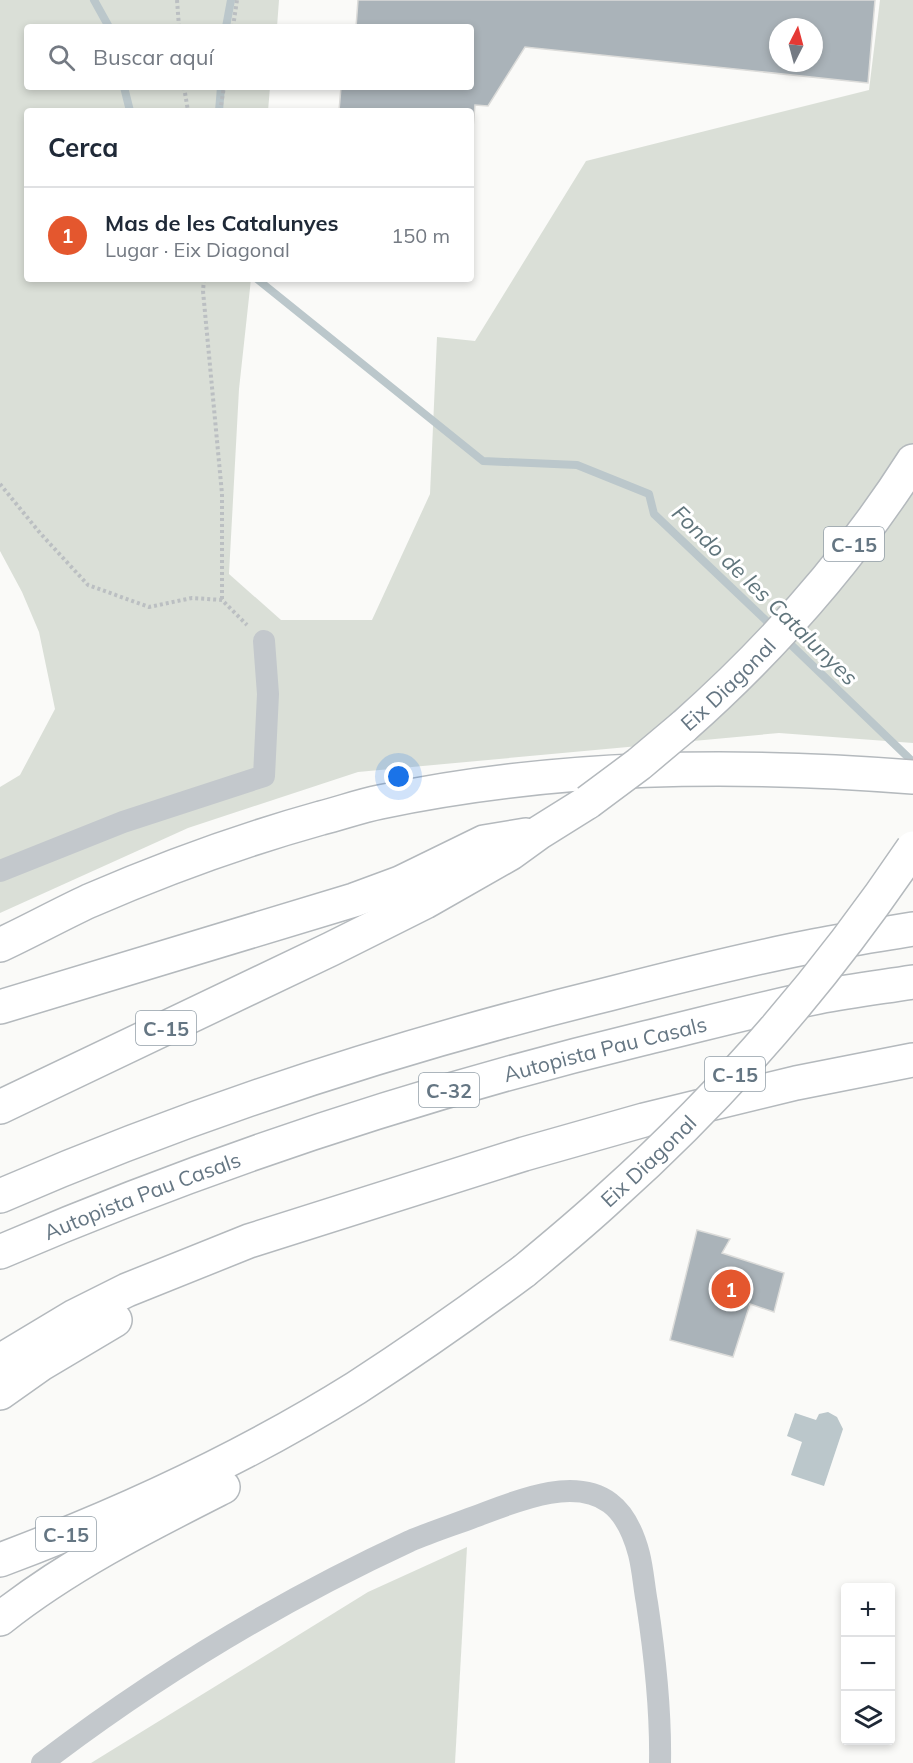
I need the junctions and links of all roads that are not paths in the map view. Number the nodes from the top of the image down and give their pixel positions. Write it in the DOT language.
graph roads {
  1 [pos="913,461"];
  2 [pos="264,641"];
  3 [pos="909,777"];
  4 [pos="540,832"];
  5 [pos="913,848"];
  6 [pos="0,871"];
  7 [pos="913,930"];
  8 [pos="0,945"];
  9 [pos="913,982"];
  10 [pos="0,1007"];
  11 [pos="913,1060"];
  12 [pos="0,1107"];
  13 [pos="524,1154"];
  14 [pos="0,1196"];
  15 [pos="0,1252"];
  16 [pos="0,1361"];
  17 [pos="354,1389"];
  18 [pos="0,1393"];
  19 [pos="0,1560"];
  20 [pos="0,1619"];
  21 [pos="42,1763"];
  22 [pos="660,1763"];
  1 -- 4 [label="highway, Eix Diagonal / C-15, bridge"];
  2 -- 6 [label="street"];
  3 -- 8 [label="highway"];
  4 -- 10 [label="highway"];
  4 -- 12 [label="highway, C-15"];
  5 -- 17 [label="highway, Eix Diagonal / C-15, bridge"];
  7 -- 14 [label="highway, C-32"];
  9 -- 15 [label="highway, Autopista Pau Casals / C-32"];
  11 -- 13 [label="highway"];
  13 -- 16 [label="highway"];
  13 -- 18 [label="highway"];
  17 -- 19 [label="highway, C-15"];
  17 -- 20 [label="highway"];
  21 -- 22 [label="street"];
}
